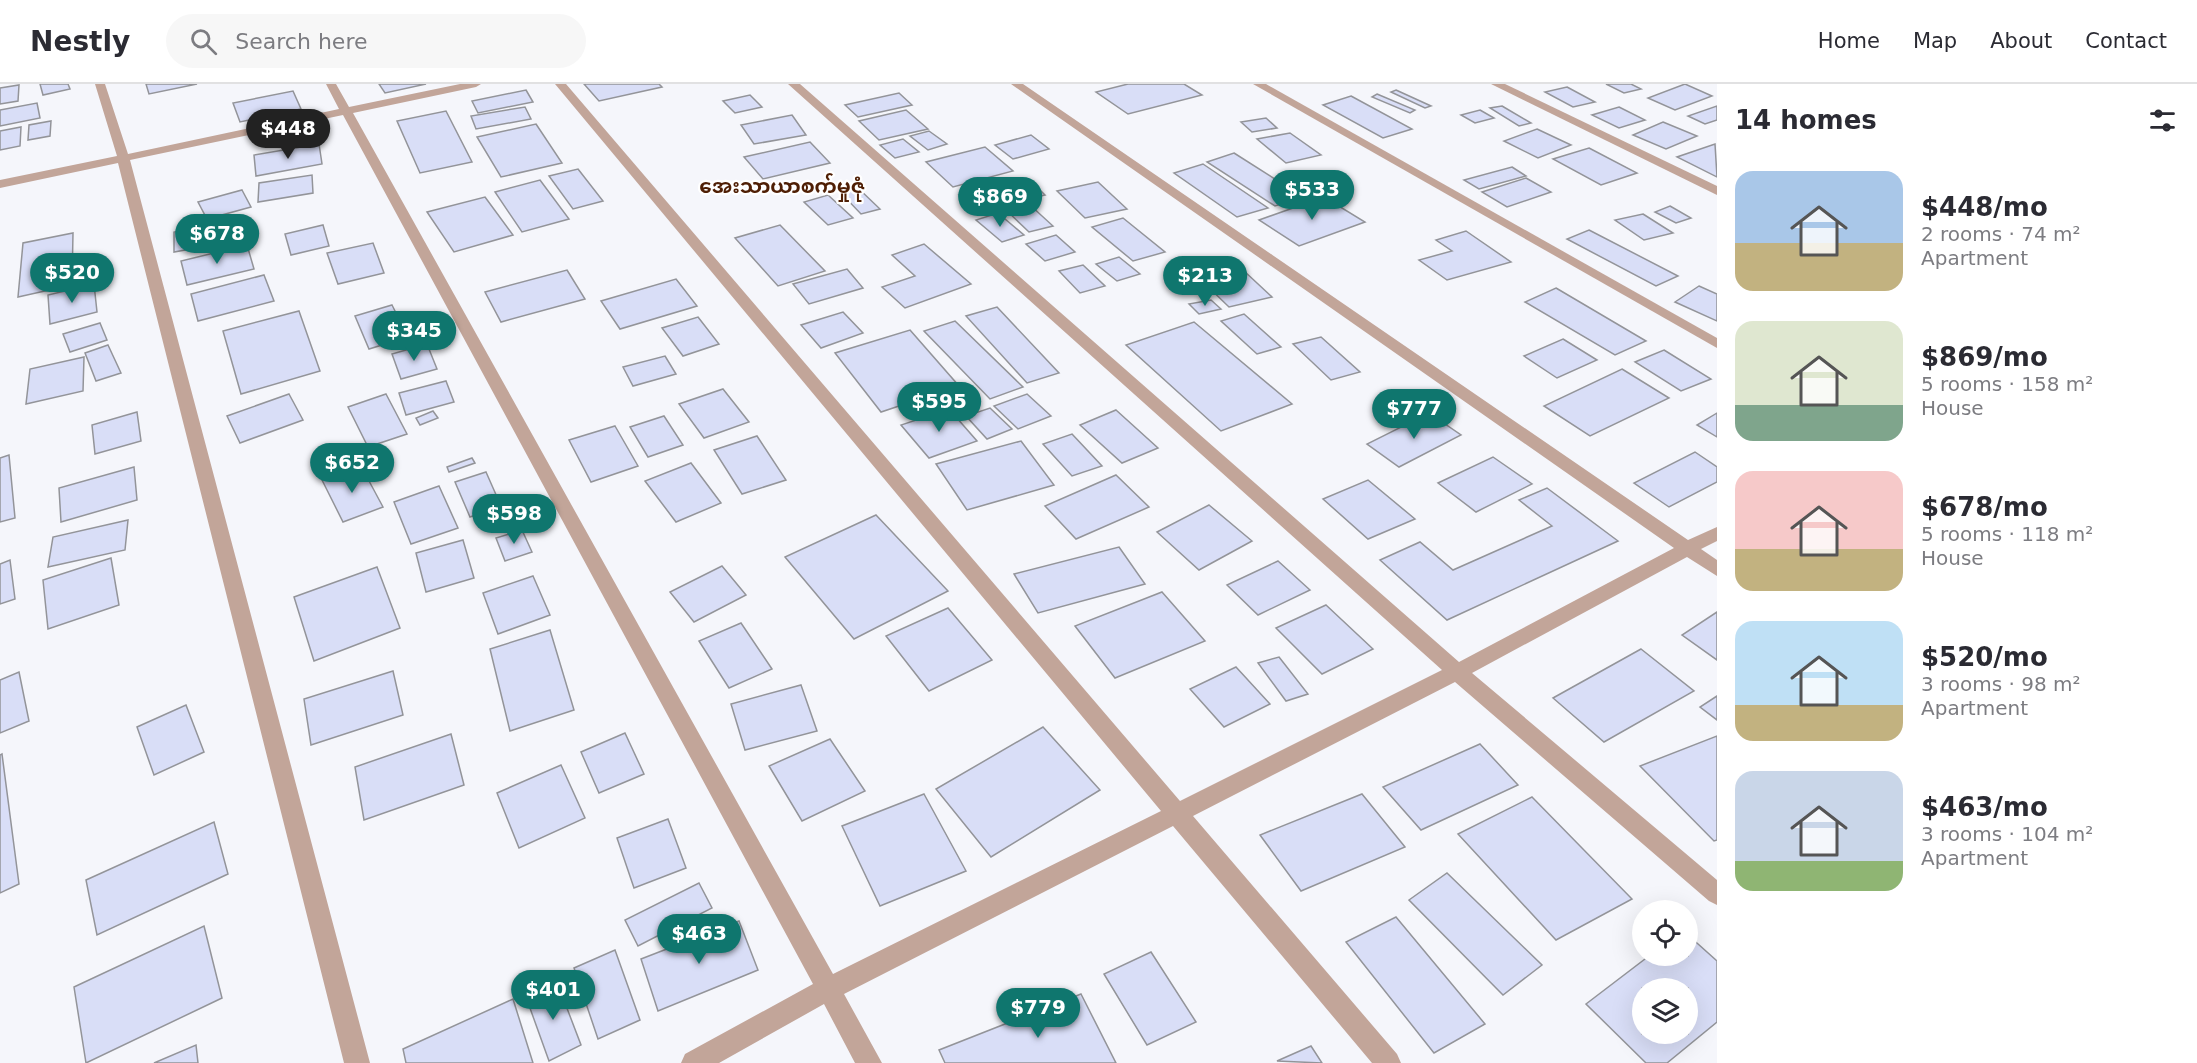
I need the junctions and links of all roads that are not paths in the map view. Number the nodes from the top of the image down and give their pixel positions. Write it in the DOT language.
graph roads {
  1 [pos="100,84"];
  2 [pos="331,84"];
  3 [pos="476,84"];
  4 [pos="560,84"];
  5 [pos="793,84"];
  6 [pos="1016,84"];
  7 [pos="1258,84"];
  8 [pos="1496,84"];
  9 [pos="347,111"];
  10 [pos="123,157"];
  11 [pos="0,184"];
  12 [pos="1717,191"];
  13 [pos="1717,344"];
  14 [pos="1717,533"];
  15 [pos="1688,549"];
  16 [pos="1717,569"];
  17 [pos="1457,672"];
  18 [pos="1175,814"];
  19 [pos="1717,894"];
  20 [pos="828,989"];
  21 [pos="357,1063"];
  22 [pos="694,1063"];
  23 [pos="869,1063"];
  24 [pos="1388,1063"];
  1 -- 10 [label="street"];
  2 -- 9 [label="street"];
  3 -- 9 [label="street"];
  4 -- 18 [label="street"];
  5 -- 17 [label="street"];
  6 -- 15 [label="street"];
  7 -- 13 [label="street"];
  8 -- 12 [label="street"];
  9 -- 10 [label="street"];
  9 -- 20 [label="street"];
  10 -- 11 [label="street"];
  10 -- 21 [label="street"];
  14 -- 15 [label="street"];
  15 -- 16 [label="street"];
  15 -- 17 [label="street"];
  17 -- 18 [label="street"];
  17 -- 19 [label="street"];
  18 -- 20 [label="street"];
  18 -- 24 [label="street"];
  20 -- 22 [label="street"];
  20 -- 23 [label="street"];
}
